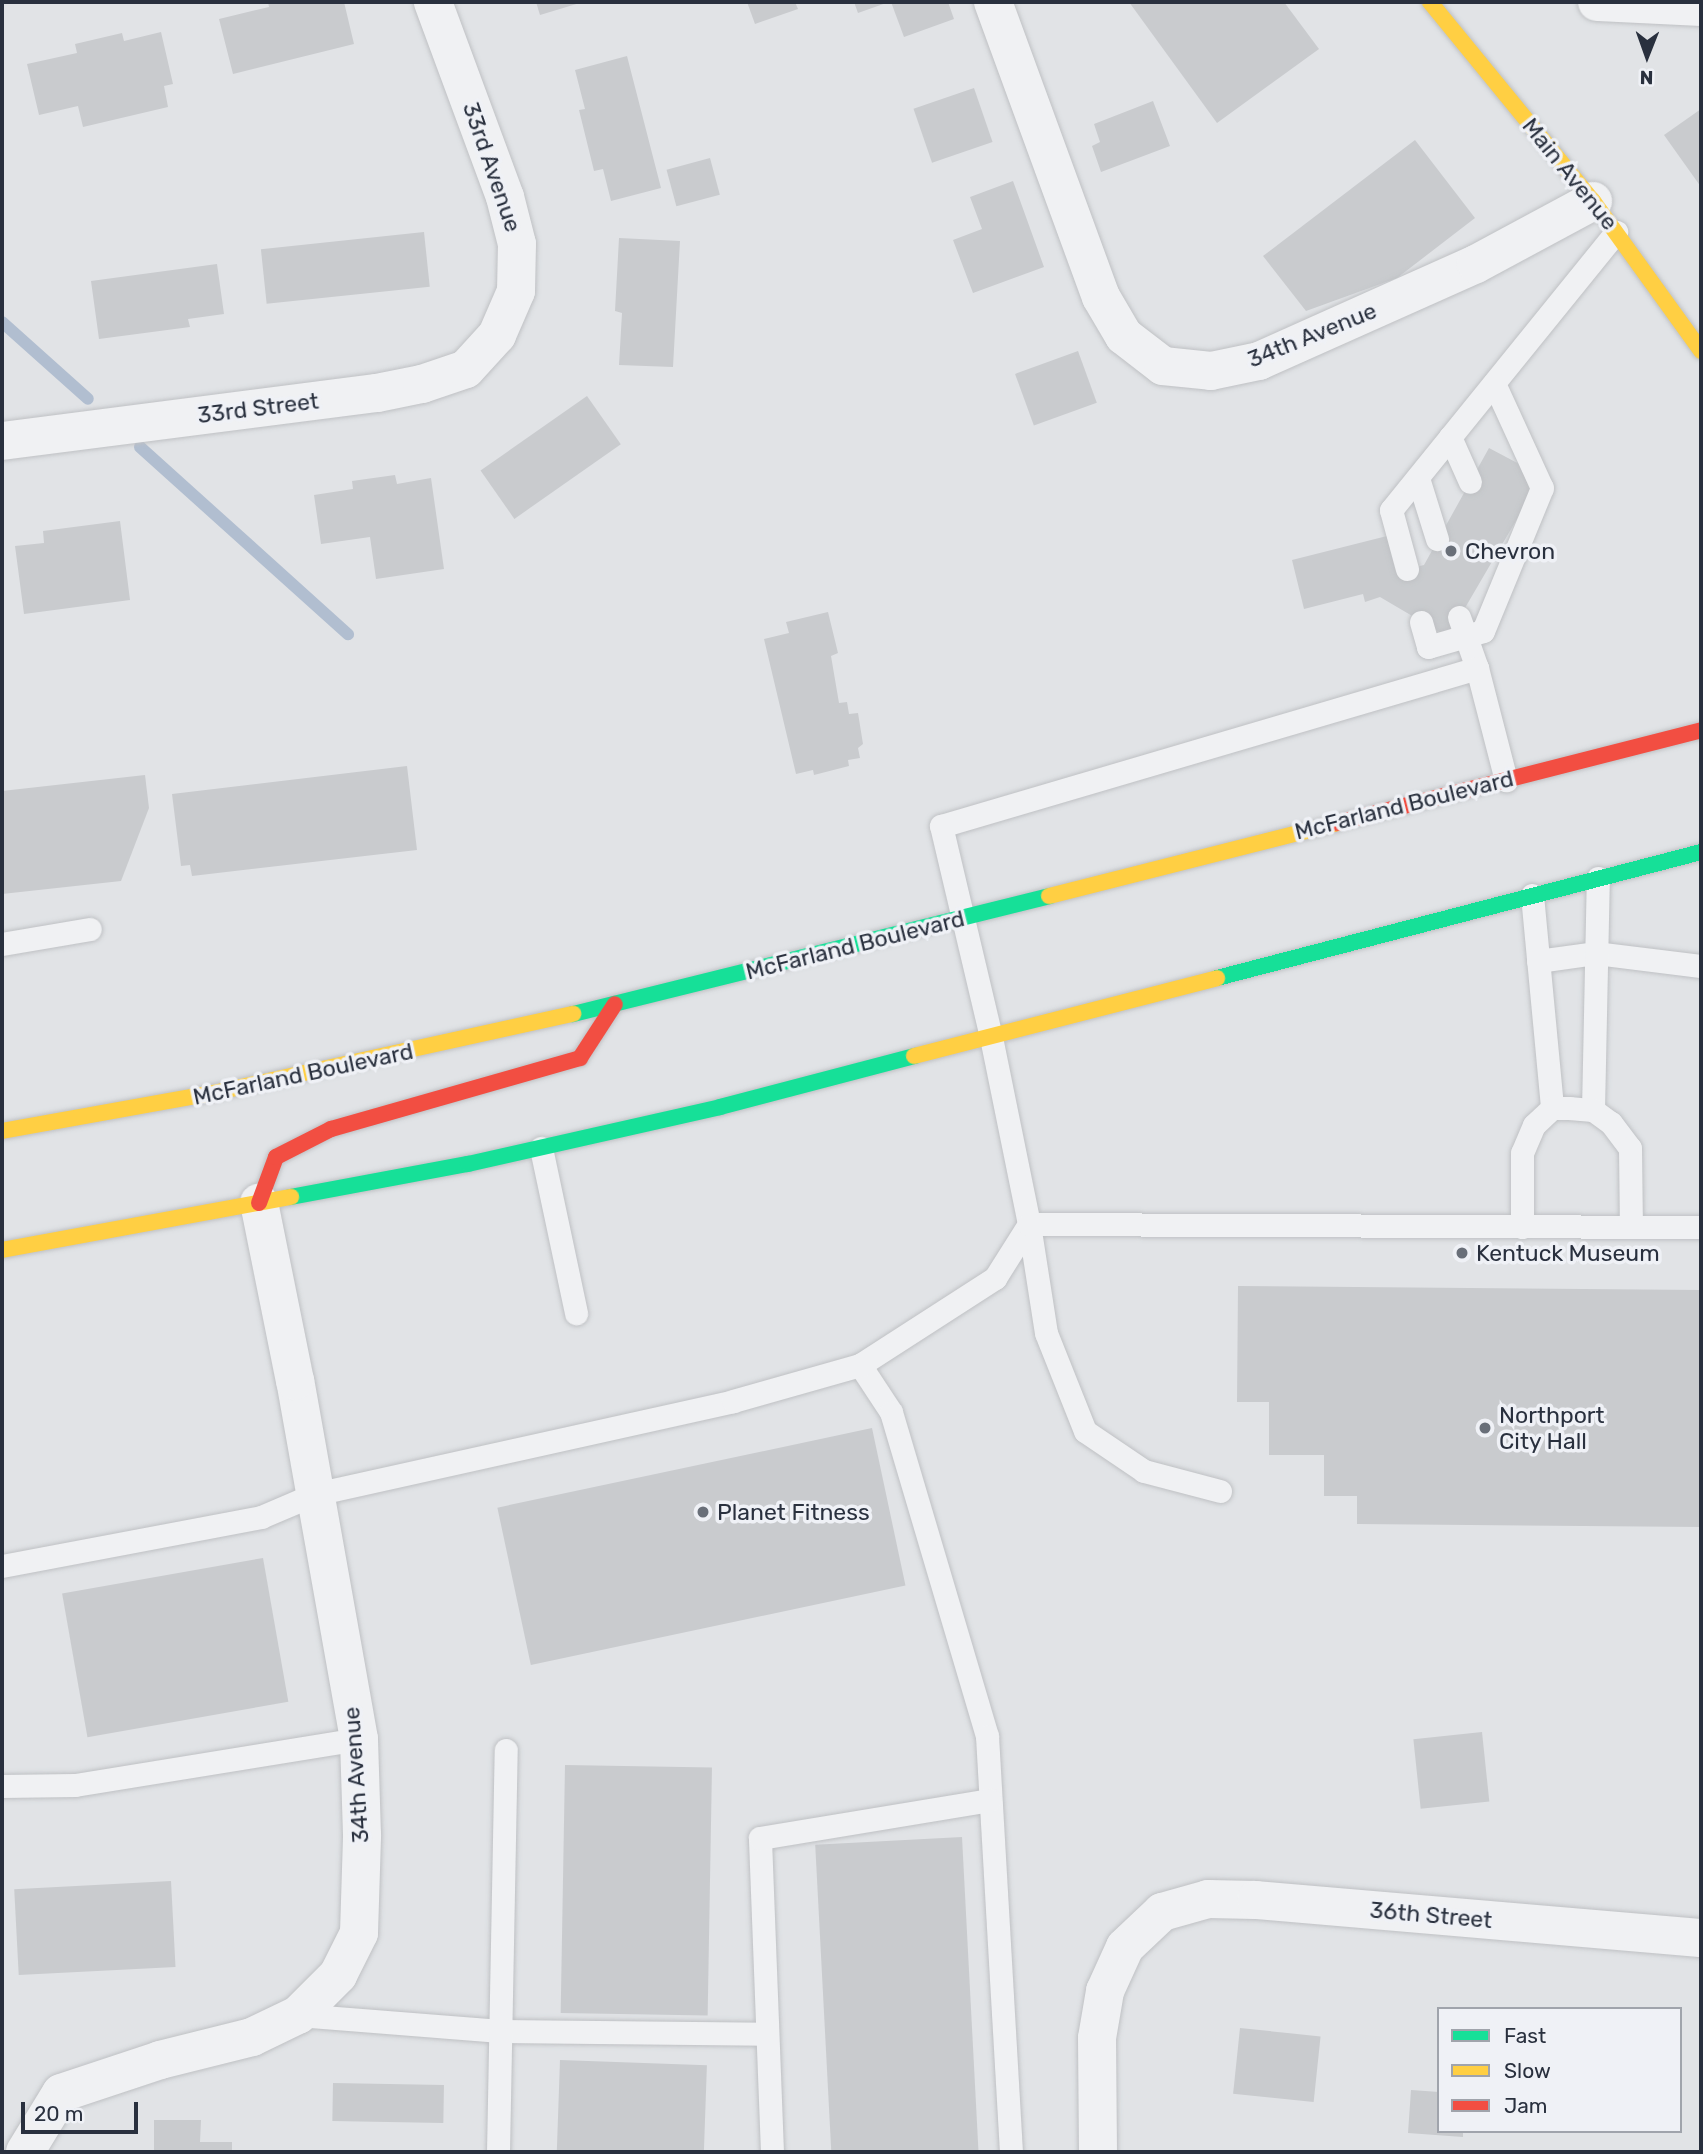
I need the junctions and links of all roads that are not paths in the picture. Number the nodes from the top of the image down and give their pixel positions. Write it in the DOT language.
graph roads {
  1 [pos="433,2"];
  2 [pos="993,2"];
  3 [pos="1430,2"];
  4 [pos="1597,2"];
  5 [pos="1701,7"];
  6 [pos="1593,201"];
  7 [pos="1616,232"];
  8 [pos="497,335"];
  9 [pos="1701,351"];
  10 [pos="1494,383"];
  11 [pos="1450,437"];
  12 [pos="2,441"];
  13 [pos="1418,478"];
  14 [pos="1470,482"];
  15 [pos="1437,539"];
  16 [pos="1498,551"];
  17 [pos="1407,569"];
  18 [pos="1506,574"];
  19 [pos="1421,622"];
  20 [pos="1462,627"];
  21 [pos="1478,668"];
  22 [pos="1698,729"];
  23 [pos="1506,780"];
  24 [pos="1701,852"];
  25 [pos="1598,878"];
  26 [pos="1532,895"];
  27 [pos="964,918"];
  28 [pos="90,929"];
  29 [pos="2,944"];
  30 [pos="1596,953"];
  31 [pos="1538,961"];
  32 [pos="1701,967"];
  33 [pos="615,1004"];
  34 [pos="991,1037"];
  35 [pos="1552,1108"];
  36 [pos="1593,1110"];
  37 [pos="2,1131"];
  38 [pos="541,1148"];
  39 [pos="259,1203"];
  40 [pos="1029,1224"];
  41 [pos="1522,1227"];
  42 [pos="1632,1227"];
  43 [pos="1701,1227"];
  44 [pos="2,1250"];
  45 [pos="576,1313"];
  46 [pos="860,1365"];
  47 [pos="1220,1491"];
  48 [pos="316,1494"];
  49 [pos="2,1566"];
  50 [pos="359,1739"];
  51 [pos="506,1749"];
  52 [pos="2,1786"];
  53 [pos="990,1800"];
  54 [pos="1701,1938"];
  55 [pos="298,2015"];
  56 [pos="500,2031"];
  57 [pos="766,2035"];
  58 [pos="25,2152"];
  59 [pos="498,2152"];
  60 [pos="772,2152"];
  61 [pos="1011,2152"];
  62 [pos="1098,2152"];
  1 -- 8 [label="street, 33rd Avenue"];
  2 -- 6 [label="street, 34th Avenue"];
  3 -- 6 [label="main road, Main Avenue"];
  4 -- 5 [label="street"];
  6 -- 7 [label="main road, Main Avenue"];
  7 -- 9 [label="main road, Main Avenue"];
  7 -- 10 [label="lane"];
  8 -- 12 [label="street, 33rd Street"];
  10 -- 11 [label="lane"];
  10 -- 18 [label="lane"];
  11 -- 13 [label="lane"];
  11 -- 14 [label="lane"];
  13 -- 15 [label="lane"];
  13 -- 17 [label="lane"];
  16 -- 18 [label="lane"];
  18 -- 20 [label="lane"];
  19 -- 20 [label="lane"];
  20 -- 21 [label="lane"];
  21 -- 23 [label="lane"];
  21 -- 27 [label="lane"];
  22 -- 23 [label="main road, McFarland Boulevard"];
  23 -- 27 [label="main road, McFarland Boulevard"];
  24 -- 25 [label="main road"];
  25 -- 26 [label="main road"];
  25 -- 30 [label="lane"];
  26 -- 31 [label="lane"];
  26 -- 34 [label="main road"];
  27 -- 33 [label="main road, McFarland Boulevard"];
  27 -- 34 [label="lane"];
  28 -- 29 [label="lane"];
  30 -- 31 [label="lane"];
  30 -- 32 [label="lane"];
  30 -- 36 [label="lane"];
  31 -- 35 [label="lane"];
  33 -- 37 [label="main road, McFarland Boulevard"];
  33 -- 39 [label="main road"];
  34 -- 38 [label="main road"];
  34 -- 40 [label="lane"];
  35 -- 36 [label="lane"];
  35 -- 41 [label="lane"];
  36 -- 42 [label="lane"];
  38 -- 39 [label="main road"];
  38 -- 45 [label="lane"];
  39 -- 44 [label="main road"];
  39 -- 48 [label="street, 34th Avenue"];
  40 -- 41 [label="lane"];
  40 -- 46 [label="lane"];
  40 -- 47 [label="lane"];
  41 -- 42 [label="lane"];
  42 -- 43 [label="lane"];
  46 -- 48 [label="lane"];
  46 -- 53 [label="lane"];
  48 -- 49 [label="lane"];
  48 -- 50 [label="street, 34th Avenue"];
  50 -- 52 [label="lane"];
  50 -- 55 [label="street, 34th Avenue"];
  51 -- 56 [label="lane"];
  53 -- 57 [label="lane"];
  53 -- 61 [label="lane"];
  54 -- 62 [label="street, 36th Street"];
  55 -- 56 [label="lane"];
  55 -- 58 [label="street, 34th Avenue"];
  56 -- 57 [label="lane"];
  56 -- 59 [label="lane"];
  57 -- 60 [label="lane"];
}
